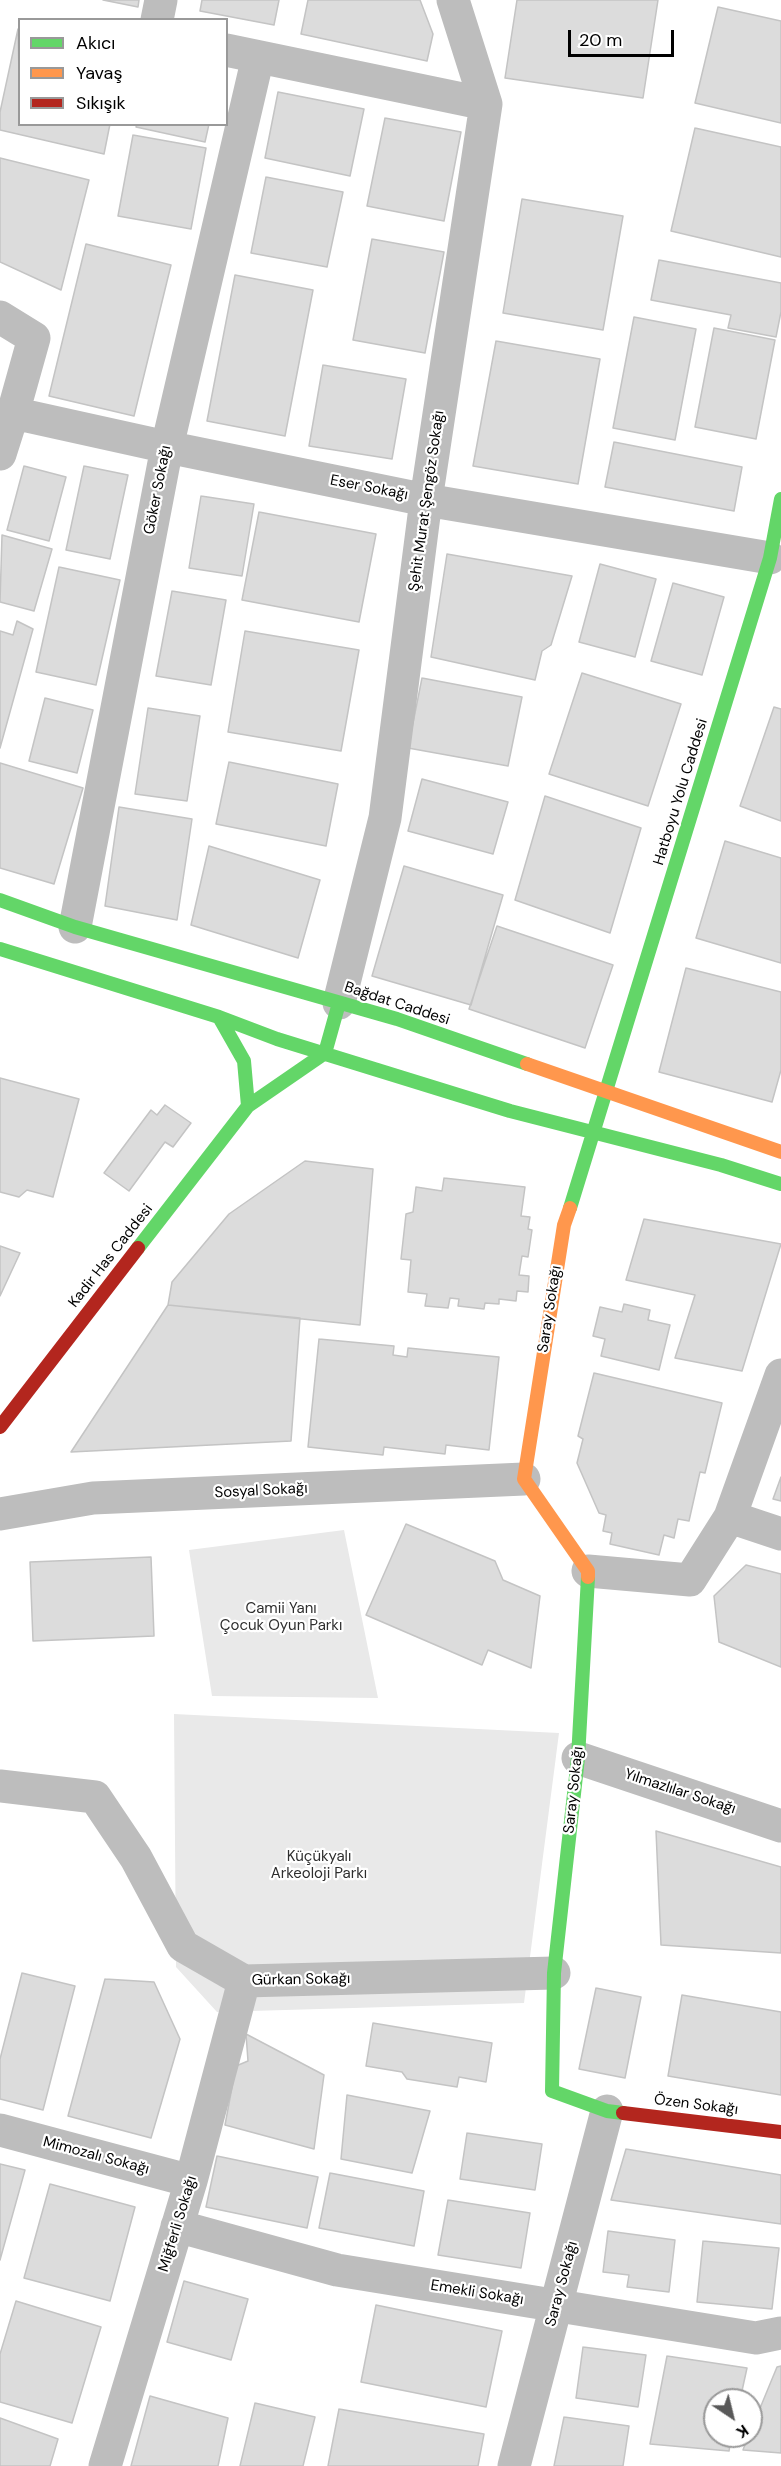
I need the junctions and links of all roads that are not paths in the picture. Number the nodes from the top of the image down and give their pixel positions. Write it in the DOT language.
graph roads {
  1 [pos="161,0"];
  2 [pos="453,0"];
  3 [pos="157,18"];
  4 [pos="228,50"];
  5 [pos="258,57"];
  6 [pos="486,104"];
  7 [pos="0,317"];
  8 [pos="13,413"];
  9 [pos="166,447"];
  10 [pos="0,454"];
  11 [pos="781,499"];
  12 [pos="426,500"];
  13 [pos="770,558"];
  14 [pos="0,900"];
  15 [pos="75,927"];
  16 [pos="0,949"];
  17 [pos="339,1003"];
  18 [pos="219,1017"];
  19 [pos="325,1053"];
  20 [pos="605,1093"];
  21 [pos="248,1106"];
  22 [pos="594,1134"];
  23 [pos="781,1152"];
  24 [pos="781,1184"];
  25 [pos="781,1375"];
  26 [pos="0,1427"];
  27 [pos="524,1479"];
  28 [pos="0,1514"];
  29 [pos="730,1517"];
  30 [pos="781,1533"];
  31 [pos="588,1571"];
  32 [pos="578,1758"];
  33 [pos="0,1785"];
  34 [pos="781,1826"];
  35 [pos="554,1973"];
  36 [pos="244,1981"];
  37 [pos="607,2111"];
  38 [pos="0,2130"];
  39 [pos="781,2132"];
  40 [pos="191,2181"];
  41 [pos="177,2226"];
  42 [pos="556,2307"];
  43 [pos="781,2333"];
  44 [pos="105,2466"];
  45 [pos="514,2466"];
  1 -- 3 [label="street"];
  2 -- 6 [label="street, Şehit Murat Şengöz Sokağı"];
  4 -- 5 [label="street"];
  5 -- 6 [label="street"];
  5 -- 9 [label="street, Göker Sokağı"];
  6 -- 12 [label="street, Şehit Murat Şengöz Sokağı"];
  7 -- 8 [label="street"];
  8 -- 9 [label="street, Eser Sokağı"];
  8 -- 10 [label="street"];
  9 -- 12 [label="street, Eser Sokağı"];
  9 -- 15 [label="street, Göker Sokağı"];
  11 -- 13 [label="street, Hatboyu Yolu Caddesi"];
  12 -- 13 [label="street, Eser Sokağı"];
  12 -- 17 [label="street, Şehit Murat Şengöz Sokağı"];
  13 -- 20 [label="street, Hatboyu Yolu Caddesi"];
  14 -- 15 [label="street, Bağdat Caddesi"];
  15 -- 17 [label="street, Bağdat Caddesi"];
  16 -- 18 [label="street"];
  17 -- 19 [label="street"];
  17 -- 20 [label="street, Bağdat Caddesi"];
  18 -- 19 [label="street"];
  18 -- 21 [label="street"];
  19 -- 21 [label="street, Kadir Has Caddesi"];
  19 -- 22 [label="street"];
  20 -- 22 [label="street, Saray Sokağı"];
  20 -- 23 [label="street, Bağdat Caddesi"];
  21 -- 26 [label="street, Kadir Has Caddesi"];
  22 -- 24 [label="street"];
  22 -- 27 [label="street, Saray Sokağı"];
  25 -- 29 [label="street"];
  27 -- 28 [label="street, Sosyal Sokağı"];
  27 -- 31 [label="street"];
  29 -- 30 [label="street"];
  29 -- 31 [label="street"];
  31 -- 32 [label="street, Saray Sokağı"];
  32 -- 34 [label="street, Yılmazlılar Sokağı"];
  32 -- 35 [label="street, Saray Sokağı"];
  33 -- 36 [label="street, Gürkan Sokağı"];
  35 -- 36 [label="street, Gürkan Sokağı"];
  35 -- 37 [label="street, Saray Sokağı"];
  36 -- 40 [label="street, Miğferli Sokağı"];
  37 -- 39 [label="street, Özen Sokağı"];
  37 -- 42 [label="street, Saray Sokağı"];
  38 -- 40 [label="street, Mimozalı Sokağı"];
  40 -- 41 [label="street, Miğferli Sokağı"];
  41 -- 42 [label="street, Emekli Sokağı"];
  41 -- 44 [label="street, Miğferli Sokağı"];
  42 -- 43 [label="street, Emekli Sokağı"];
  42 -- 45 [label="street, Saray Sokağı"];
}
